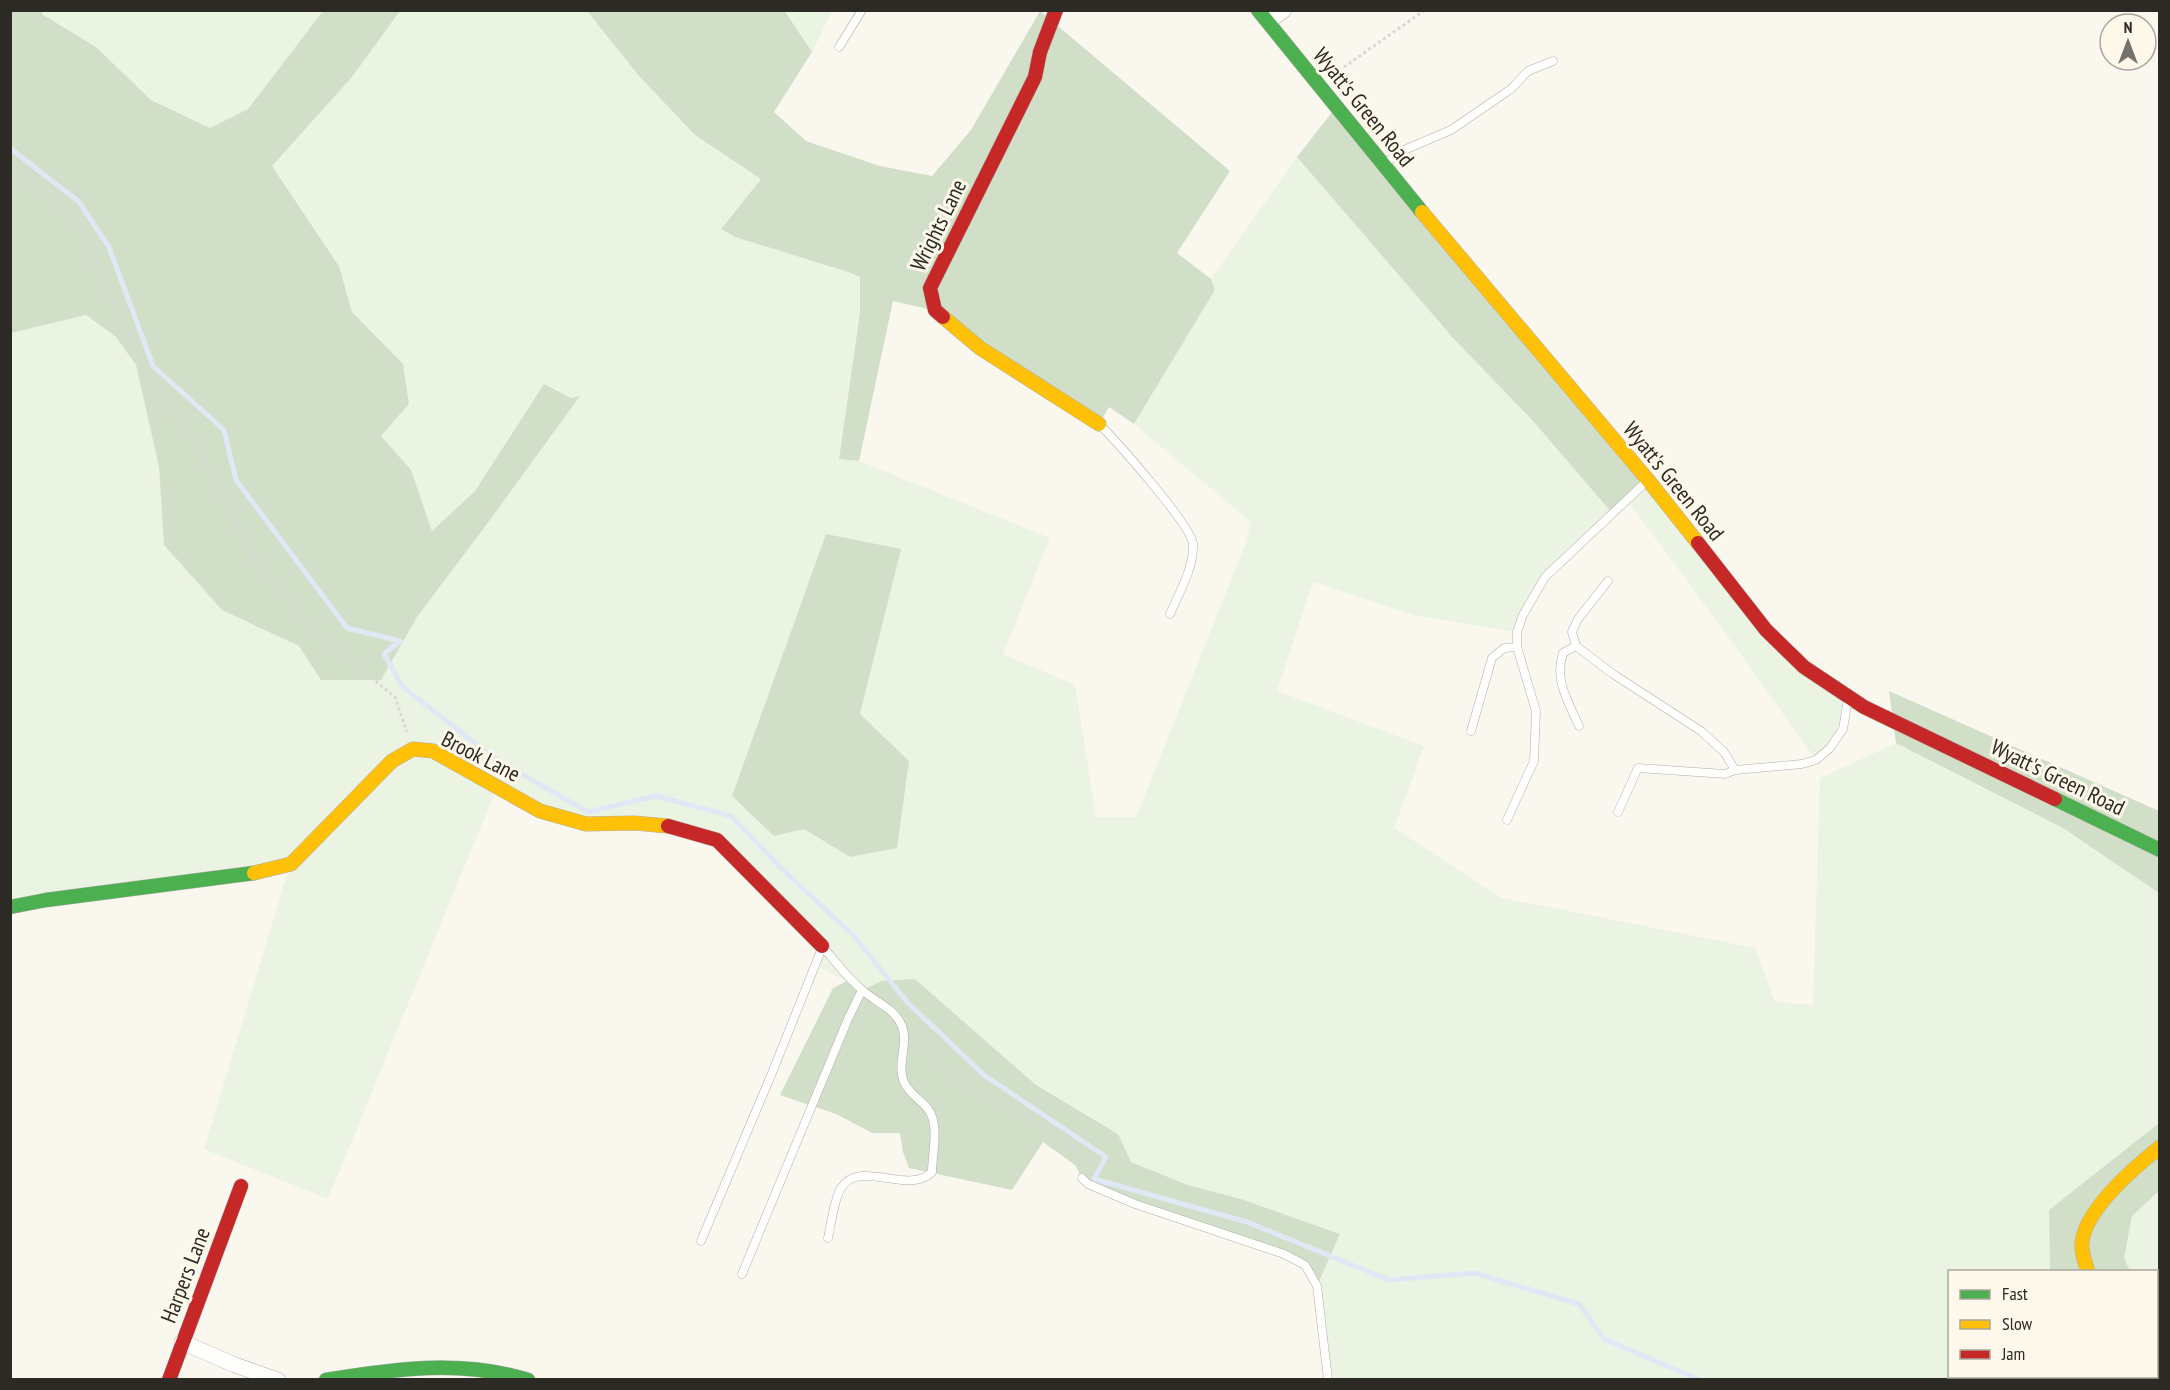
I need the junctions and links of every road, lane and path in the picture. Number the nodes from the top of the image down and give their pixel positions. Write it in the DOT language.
graph roads {
  1 [pos="862,10"];
  2 [pos="1056,10"];
  3 [pos="1284,10"];
  4 [pos="1425,10"];
  5 [pos="1263,16"];
  6 [pos="839,47"];
  7 [pos="1553,61"];
  8 [pos="1320,88"];
  9 [pos="1384,164"];
  10 [pos="10,167"];
  11 [pos="1099,424"];
  12 [pos="1648,480"];
  13 [pos="1608,581"];
  14 [pos="1170,614"];
  15 [pos="1517,646"];
  16 [pos="1576,646"];
  17 [pos="1849,698"];
  18 [pos="1579,726"];
  19 [pos="1471,731"];
  20 [pos="413,749"];
  21 [pos="1736,770"];
  22 [pos="1618,812"];
  23 [pos="1507,820"];
  24 [pos="2160,850"];
  25 [pos="10,907"];
  26 [pos="822,946"];
  27 [pos="862,990"];
  28 [pos="900,1022"];
  29 [pos="2160,1147"];
  30 [pos="1082,1178"];
  31 [pos="241,1186"];
  32 [pos="828,1238"];
  33 [pos="701,1241"];
  34 [pos="2088,1270"];
  35 [pos="742,1274"];
  36 [pos="182,1342"];
  37 [pos="169,1380"];
  38 [pos="278,1380"];
  39 [pos="326,1380"];
  40 [pos="528,1380"];
  41 [pos="1328,1380"];
  1 -- 6 [label="lane"];
  2 -- 11 [label="street, Wrights Lane"];
  3 -- 5 [label="street"];
  4 -- 8 [label="path"];
  5 -- 8 [label="street, Wyatt's Green Road"];
  7 -- 9 [label="lane"];
  8 -- 9 [label="street, Wyatt's Green Road"];
  9 -- 12 [label="street, Wyatt's Green Road"];
  10 -- 20 [label="path"];
  11 -- 14 [label="lane"];
  12 -- 15 [label="lane"];
  12 -- 17 [label="street, Wyatt's Green Road"];
  13 -- 16 [label="lane"];
  15 -- 19 [label="lane"];
  15 -- 23 [label="lane"];
  16 -- 18 [label="lane"];
  16 -- 21 [label="lane"];
  17 -- 21 [label="lane"];
  17 -- 24 [label="street, Wyatt's Green Road"];
  20 -- 25 [label="street, Brook Lane"];
  20 -- 26 [label="street, Brook Lane"];
  21 -- 22 [label="lane"];
  26 -- 27 [label="lane"];
  26 -- 33 [label="lane"];
  27 -- 28 [label="lane"];
  27 -- 35 [label="lane"];
  28 -- 30 [label="path"];
  28 -- 32 [label="lane"];
  29 -- 34 [label="street"];
  30 -- 41 [label="lane"];
  31 -- 36 [label="street, Harpers Lane"];
  36 -- 37 [label="street, Harpers Lane"];
  36 -- 38 [label="street"];
  39 -- 40 [label="street"];
}
